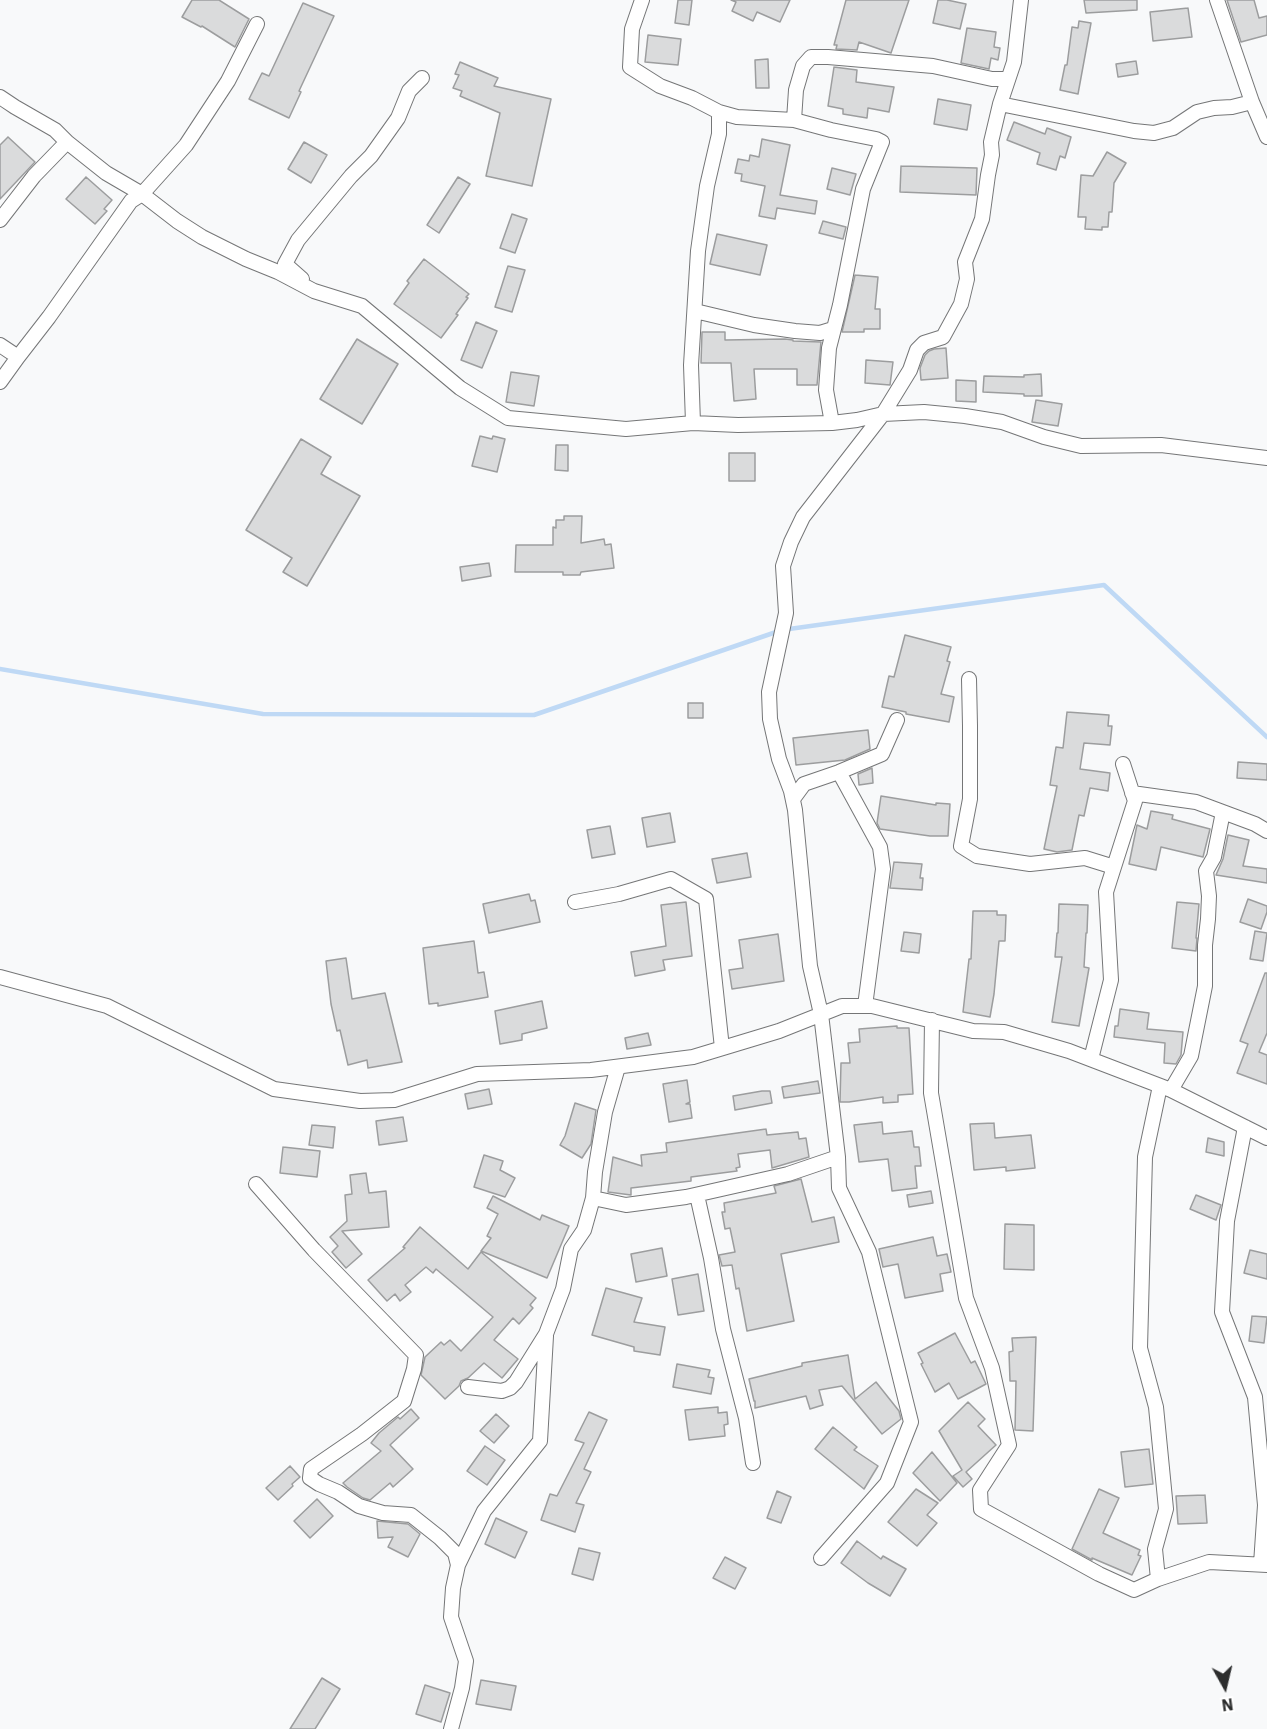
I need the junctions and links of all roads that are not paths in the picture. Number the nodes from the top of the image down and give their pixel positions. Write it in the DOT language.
graph roads {
  1 [pos="642,0"];
  2 [pos="1021,0"];
  3 [pos="1217,0"];
  4 [pos="257,24"];
  5 [pos="422,78"];
  6 [pos="1008,79"];
  7 [pos="0,97"];
  8 [pos="1252,102"];
  9 [pos="1000,104"];
  10 [pos="719,112"];
  11 [pos="794,120"];
  12 [pos="1267,136"];
  13 [pos="67,142"];
  14 [pos="142,194"];
  15 [pos="0,220"];
  16 [pos="314,291"];
  17 [pos="695,311"];
  18 [pos="833,329"];
  19 [pos="0,345"];
  20 [pos="18,357"];
  21 [pos="0,381"];
  22 [pos="883,414"];
  23 [pos="693,423"];
  24 [pos="831,423"];
  25 [pos="1267,458"];
  26 [pos="969,679"];
  27 [pos="897,720"];
  28 [pos="1123,764"];
  29 [pos="839,772"];
  30 [pos="1132,793"];
  31 [pos="793,799"];
  32 [pos="1223,812"];
  33 [pos="1267,831"];
  34 [pos="1114,867"];
  35 [pos="575,902"];
  36 [pos="0,977"];
  37 [pos="865,1006"];
  38 [pos="821,1014"];
  39 [pos="932,1020"];
  40 [pos="722,1048"];
  41 [pos="1091,1059"];
  42 [pos="618,1067"];
  43 [pos="1165,1088"];
  44 [pos="1245,1127"];
  45 [pos="1267,1138"];
  46 [pos="838,1157"];
  47 [pos="256,1184"];
  48 [pos="696,1195"];
  49 [pos="594,1198"];
  50 [pos="546,1334"];
  51 [pos="468,1387"];
  52 [pos="753,1463"];
  53 [pos="821,1558"];
  54 [pos="458,1565"];
  55 [pos="1264,1565"];
  56 [pos="1158,1579"];
  57 [pos="452,1729"];
  1 -- 10 [label="street"];
  2 -- 6 [label="street"];
  3 -- 8 [label="street"];
  4 -- 14 [label="street"];
  5 -- 16 [label="street"];
  6 -- 9 [label="street"];
  6 -- 11 [label="street"];
  7 -- 13 [label="street"];
  8 -- 9 [label="street"];
  8 -- 12 [label="street"];
  9 -- 22 [label="street"];
  10 -- 11 [label="street"];
  10 -- 17 [label="street"];
  11 -- 18 [label="street"];
  13 -- 14 [label="street"];
  13 -- 15 [label="street"];
  14 -- 16 [label="street"];
  14 -- 20 [label="street"];
  16 -- 23 [label="street"];
  17 -- 18 [label="street"];
  17 -- 23 [label="street"];
  18 -- 24 [label="street"];
  19 -- 20 [label="street"];
  20 -- 21 [label="street"];
  22 -- 24 [label="street"];
  22 -- 25 [label="street"];
  22 -- 31 [label="street"];
  23 -- 24 [label="street"];
  26 -- 34 [label="street"];
  27 -- 29 [label="street"];
  28 -- 30 [label="street"];
  29 -- 31 [label="street"];
  29 -- 37 [label="street"];
  30 -- 32 [label="street"];
  30 -- 34 [label="street"];
  31 -- 38 [label="street"];
  32 -- 33 [label="street"];
  32 -- 43 [label="street"];
  34 -- 41 [label="street"];
  35 -- 40 [label="street"];
  36 -- 42 [label="street"];
  37 -- 38 [label="street"];
  37 -- 39 [label="street"];
  38 -- 40 [label="street"];
  38 -- 46 [label="street"];
  39 -- 41 [label="street"];
  39 -- 56 [label="street"];
  40 -- 42 [label="street"];
  41 -- 43 [label="street"];
  42 -- 49 [label="street"];
  43 -- 44 [label="street"];
  43 -- 56 [label="street"];
  44 -- 45 [label="street"];
  44 -- 55 [label="street"];
  46 -- 48 [label="street"];
  46 -- 53 [label="street"];
  47 -- 54 [label="street"];
  48 -- 49 [label="street"];
  48 -- 52 [label="street"];
  49 -- 50 [label="street"];
  50 -- 51 [label="street"];
  50 -- 54 [label="street"];
  54 -- 57 [label="street"];
  55 -- 56 [label="street"];
}
